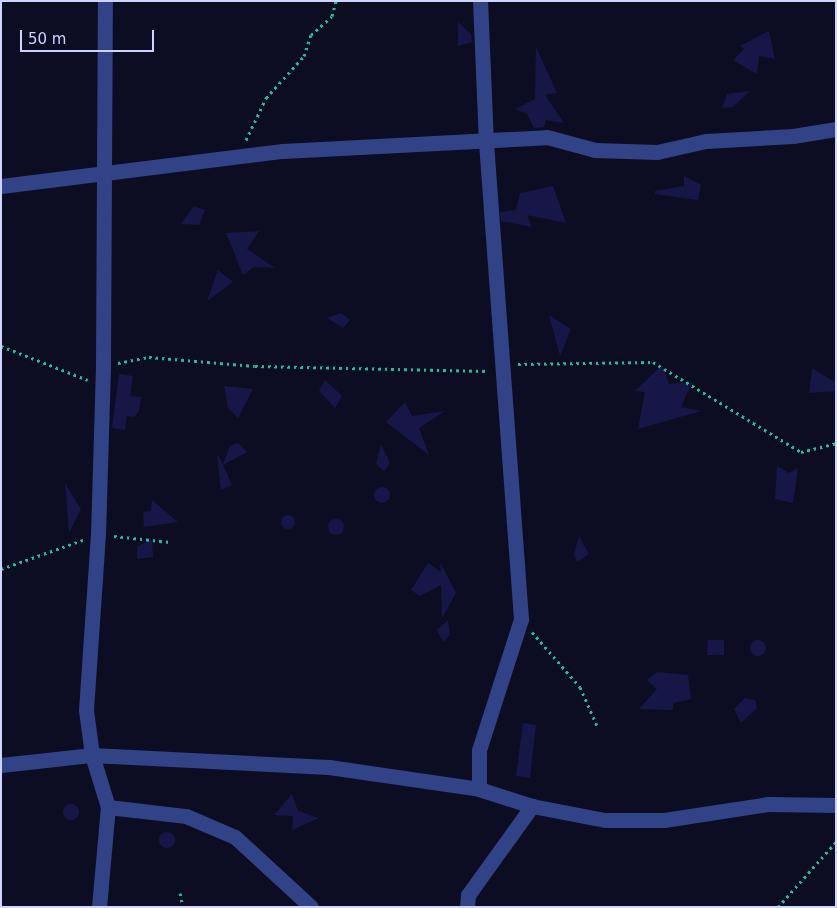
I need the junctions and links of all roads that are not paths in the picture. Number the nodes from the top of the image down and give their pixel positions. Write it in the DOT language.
graph roads {
  1 [pos="106,1"];
  2 [pos="480,1"];
  3 [pos="836,129"];
  4 [pos="486,143"];
  5 [pos="106,174"];
  6 [pos="1,186"];
  7 [pos="92,754"];
  8 [pos="1,766"];
  9 [pos="479,789"];
  10 [pos="836,805"];
  11 [pos="108,806"];
  12 [pos="532,806"];
  13 [pos="99,907"];
  14 [pos="311,907"];
  15 [pos="467,907"];
  1 -- 5 [label="street"];
  2 -- 4 [label="street"];
  3 -- 4 [label="street"];
  4 -- 5 [label="street"];
  4 -- 9 [label="street"];
  5 -- 6 [label="street"];
  5 -- 7 [label="street"];
  7 -- 8 [label="street"];
  7 -- 9 [label="street"];
  7 -- 11 [label="street"];
  9 -- 12 [label="street"];
  10 -- 12 [label="street"];
  11 -- 13 [label="street"];
  11 -- 14 [label="street"];
  12 -- 15 [label="street"];
}
